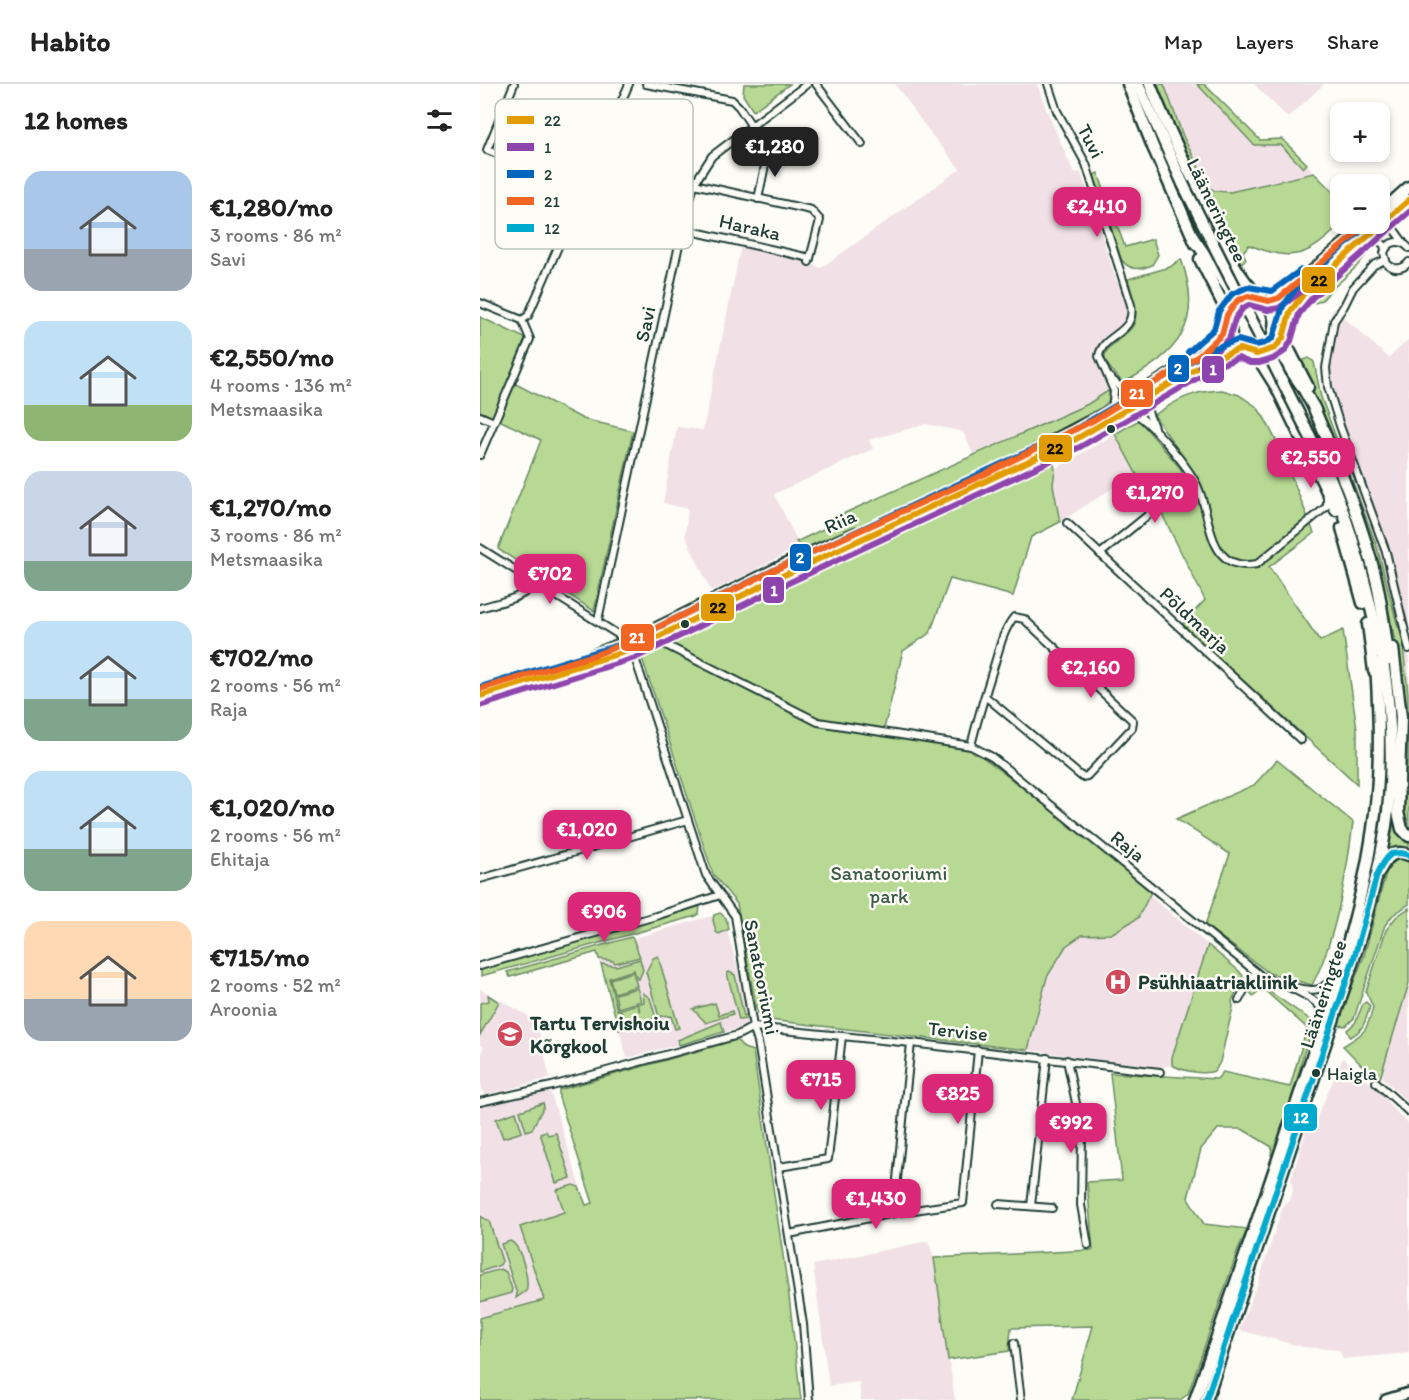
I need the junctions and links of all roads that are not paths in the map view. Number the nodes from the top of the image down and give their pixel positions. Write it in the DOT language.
graph roads {
  1 [pos="514,84"];
  2 [pos="629,84"];
  3 [pos="646,84"];
  4 [pos="807,84"];
  5 [pos="816,84"];
  6 [pos="1048,84"];
  7 [pos="1152,84"];
  8 [pos="1133,86"];
  9 [pos="508,99"];
  10 [pos="623,99"];
  11 [pos="751,125"];
  12 [pos="495,130"];
  13 [pos="862,144"];
  14 [pos="768,151"];
  15 [pos="495,153"];
  16 [pos="694,184"];
  17 [pos="1409,187"];
  18 [pos="693,188"];
  19 [pos="758,199"];
  20 [pos="1406,203"];
  21 [pos="1390,204"];
  22 [pos="693,232"];
  23 [pos="1358,234"];
  24 [pos="1194,240"];
  25 [pos="1406,245"];
  26 [pos="557,249"];
  27 [pos="678,249"];
  28 [pos="1385,250"];
  29 [pos="1350,253"];
  30 [pos="1385,260"];
  31 [pos="1408,265"];
  32 [pos="1300,289"];
  33 [pos="480,303"];
  34 [pos="1269,303"];
  35 [pos="1234,308"];
  36 [pos="522,320"];
  37 [pos="1281,320"];
  38 [pos="1229,329"];
  39 [pos="1278,342"];
  40 [pos="1238,346"];
  41 [pos="1252,354"];
  42 [pos="1203,359"];
  43 [pos="1107,374"];
  44 [pos="1144,394"];
  45 [pos="1112,410"];
  46 [pos="1127,410"];
  47 [pos="480,416"];
  48 [pos="494,422"];
  49 [pos="1156,430"];
  50 [pos="480,454"];
  51 [pos="1322,469"];
  52 [pos="1191,477"];
  53 [pos="1067,524"];
  54 [pos="480,548"];
  55 [pos="1100,554"];
  56 [pos="536,582"];
  57 [pos="1381,601"];
  58 [pos="480,608"];
  59 [pos="598,620"];
  60 [pos="1373,621"];
  61 [pos="651,640"];
  62 [pos="629,646"];
  63 [pos="1409,649"];
  64 [pos="480,689"];
  65 [pos="480,696"];
  66 [pos="985,696"];
  67 [pos="1379,704"];
  68 [pos="1390,728"];
  69 [pos="1301,740"];
  70 [pos="970,746"];
  71 [pos="688,820"];
  72 [pos="1409,836"];
  73 [pos="1409,855"];
  74 [pos="1377,875"];
  75 [pos="480,879"];
  76 [pos="720,895"];
  77 [pos="480,966"];
  78 [pos="1340,969"];
  79 [pos="1256,972"];
  80 [pos="1277,982"];
  81 [pos="1239,1000"];
  82 [pos="1325,1019"];
  83 [pos="753,1027"];
  84 [pos="842,1036"];
  85 [pos="911,1042"];
  86 [pos="978,1050"];
  87 [pos="1047,1058"];
  88 [pos="1067,1060"];
  89 [pos="1160,1072"];
  90 [pos="1376,1082"];
  91 [pos="480,1102"];
  92 [pos="1409,1112"];
  93 [pos="779,1167"];
  94 [pos="998,1204"];
  95 [pos="1032,1206"];
  96 [pos="1052,1208"];
  97 [pos="900,1212"];
  98 [pos="789,1234"];
  99 [pos="1088,1245"];
  100 [pos="1014,1343"];
  101 [pos="1409,1393"];
  102 [pos="809,1400"];
  103 [pos="1021,1400"];
  104 [pos="1195,1400"];
  105 [pos="1206,1400"];
  106 [pos="1386,1400"];
  1 -- 9 [label="street"];
  2 -- 10 [label="street"];
  3 -- 11 [label="street"];
  4 -- 11 [label="street, Savi"];
  5 -- 13 [label="street"];
  6 -- 43 [label="street, Tuvi"];
  7 -- 34 [label="highway"];
  8 -- 24 [label="highway"];
  8 -- 51 [label="highway, Lääneringtee, bridge"];
  11 -- 16 [label="street, Savi"];
  12 -- 15 [label="street"];
  14 -- 19 [label="street"];
  16 -- 18 [label="street, Savi"];
  16 -- 19 [label="street"];
  17 -- 21 [label="highway"];
  19 -- 22 [label="street, Haraka"];
  20 -- 25 [label="street"];
  20 -- 29 [label="highway"];
  23 -- 32 [label="highway"];
  24 -- 35 [label="highway"];
  24 -- 35 [label="highway"];
  25 -- 28 [label="street"];
  26 -- 36 [label="street"];
  27 -- 59 [label="street, Savi"];
  28 -- 29 [label="street"];
  28 -- 30 [label="street"];
  29 -- 32 [label="highway"];
  30 -- 31 [label="street"];
  30 -- 63 [label="street"];
  32 -- 34 [label="highway"];
  32 -- 37 [label="highway"];
  32 -- 39 [label="highway"];
  33 -- 36 [label="street"];
  34 -- 35 [label="highway"];
  34 -- 37 [label="highway"];
  34 -- 39 [label="highway"];
  35 -- 38 [label="highway"];
  35 -- 40 [label="highway"];
  35 -- 42 [label="highway, Riia"];
  36 -- 48 [label="street"];
  37 -- 39 [label="highway"];
  38 -- 40 [label="highway"];
  38 -- 42 [label="highway, Riia"];
  39 -- 40 [label="highway"];
  39 -- 41 [label="highway"];
  39 -- 57 [label="highway"];
  40 -- 41 [label="highway"];
  40 -- 42 [label="highway, Riia"];
  41 -- 51 [label="highway"];
  42 -- 44 [label="highway, Riia"];
  43 -- 44 [label="street"];
  43 -- 45 [label="street, Tuvi"];
  44 -- 45 [label="highway, Riia"];
  44 -- 46 [label="highway, Riia"];
  44 -- 49 [label="street"];
  45 -- 62 [label="highway, Riia"];
  46 -- 49 [label="street"];
  46 -- 61 [label="highway, Riia"];
  47 -- 48 [label="street"];
  48 -- 50 [label="street"];
  49 -- 52 [label="street"];
  51 -- 52 [label="street"];
  51 -- 60 [label="highway, Lääneringtee"];
  51 -- 67 [label="highway"];
  52 -- 55 [label="street"];
  53 -- 55 [label="street, Põldmarja"];
  54 -- 56 [label="street"];
  55 -- 69 [label="street, Põldmarja"];
  56 -- 58 [label="street"];
  56 -- 59 [label="street"];
  57 -- 68 [label="highway"];
  57 -- 72 [label="highway"];
  59 -- 62 [label="street"];
  60 -- 67 [label="highway, Lääneringtee"];
  60 -- 68 [label="highway, Lääneringtee"];
  61 -- 62 [label="highway, Riia"];
  61 -- 70 [label="street, Raja"];
  62 -- 64 [label="highway, Riia"];
  62 -- 65 [label="highway, Riia"];
  62 -- 71 [label="street, Sanatooriumi"];
  66 -- 66 [label="street"];
  66 -- 70 [label="street"];
  67 -- 78 [label="highway, Lääneringtee"];
  68 -- 74 [label="highway, Lääneringtee"];
  70 -- 79 [label="street, Raja"];
  71 -- 75 [label="street"];
  71 -- 76 [label="street, Sanatooriumi"];
  73 -- 74 [label="highway"];
  74 -- 105 [label="highway, Lääneringtee"];
  76 -- 77 [label="street"];
  76 -- 83 [label="street, Sanatooriumi"];
  78 -- 80 [label="street, Raja"];
  78 -- 82 [label="highway, Lääneringtee"];
  79 -- 80 [label="street, Raja"];
  79 -- 81 [label="street"];
  80 -- 82 [label="street, Raja"];
  82 -- 104 [label="highway, Lääneringtee"];
  83 -- 84 [label="street, Tervise"];
  83 -- 91 [label="street"];
  83 -- 93 [label="street, Sanatooriumi"];
  84 -- 85 [label="street, Tervise"];
  84 -- 93 [label="street"];
  85 -- 86 [label="street, Tervise"];
  85 -- 97 [label="street"];
  86 -- 87 [label="street, Tervise"];
  86 -- 97 [label="street"];
  87 -- 88 [label="street, Tervise"];
  87 -- 95 [label="street"];
  88 -- 89 [label="street, Tervise"];
  88 -- 99 [label="street"];
  90 -- 92 [label="street"];
  93 -- 98 [label="street, Sanatooriumi"];
  94 -- 95 [label="street"];
  95 -- 96 [label="street"];
  97 -- 98 [label="street"];
  98 -- 102 [label="street, Sanatooriumi"];
  100 -- 103 [label="street"];
  101 -- 106 [label="main road"];
}
